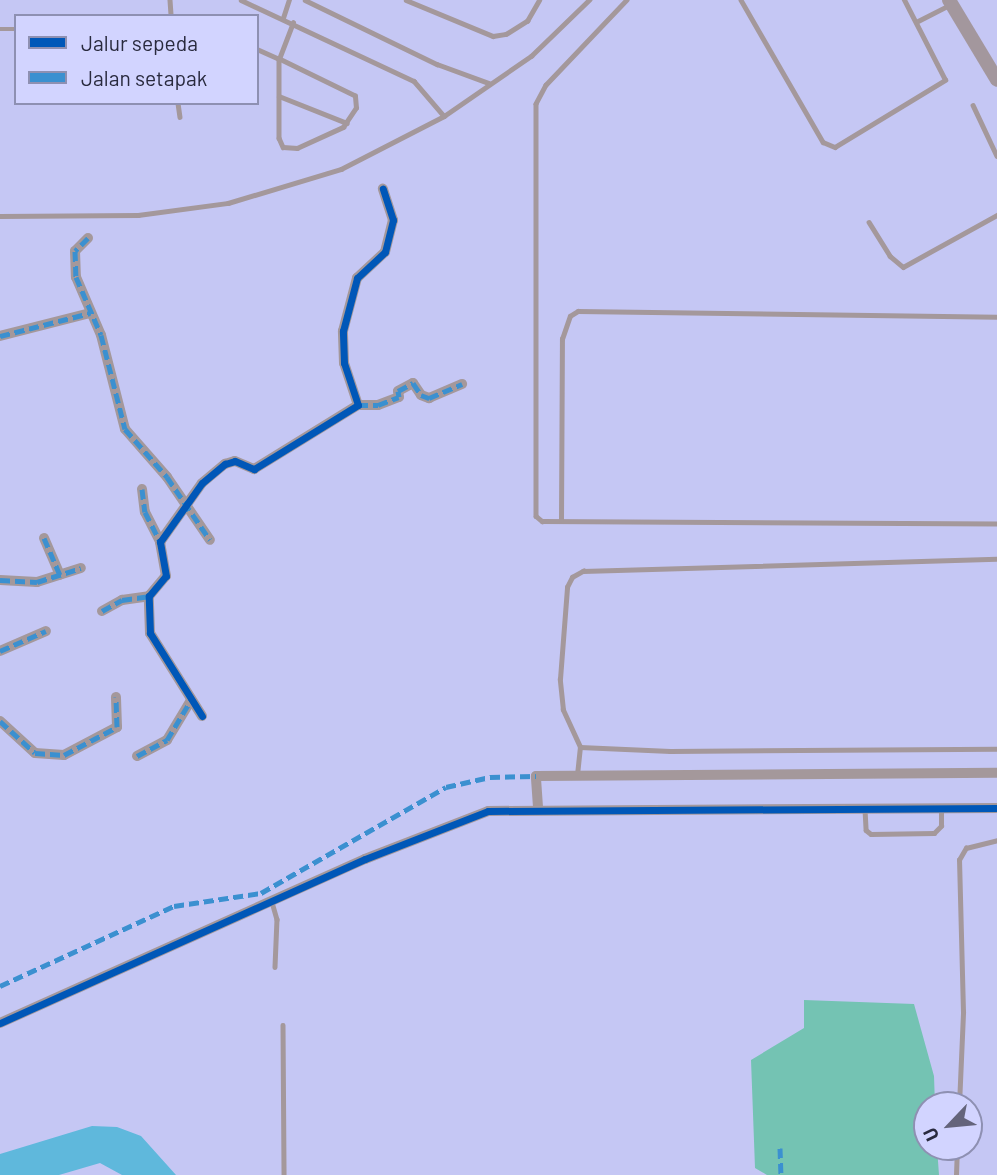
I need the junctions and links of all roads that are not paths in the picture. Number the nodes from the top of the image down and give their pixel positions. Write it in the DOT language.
graph roads {
  1 [pos="242,0"];
  2 [pos="289,0"];
  3 [pos="304,0"];
  4 [pos="406,0"];
  5 [pos="539,0"];
  6 [pos="589,0"];
  7 [pos="627,0"];
  8 [pos="741,0"];
  9 [pos="904,0"];
  10 [pos="950,2"];
  11 [pos="283,18"];
  12 [pos="918,21"];
  13 [pos="293,23"];
  14 [pos="259,50"];
  15 [pos="279,59"];
  16 [pos="997,80"];
  17 [pos="490,83"];
  18 [pos="279,96"];
  19 [pos="178,105"];
  20 [pos="973,105"];
  21 [pos="180,117"];
  22 [pos="444,117"];
  23 [pos="348,123"];
  24 [pos="997,156"];
  25 [pos="383,189"];
  26 [pos="997,215"];
  27 [pos="0,216"];
  28 [pos="869,222"];
  29 [pos="88,238"];
  30 [pos="90,313"];
  31 [pos="997,317"];
  32 [pos="0,336"];
  33 [pos="462,384"];
  34 [pos="358,405"];
  35 [pos="142,489"];
  36 [pos="186,505"];
  37 [pos="561,520"];
  38 [pos="997,523"];
  39 [pos="151,526"];
  40 [pos="166,530"];
  41 [pos="44,538"];
  42 [pos="210,540"];
  43 [pos="160,542"];
  44 [pos="997,559"];
  45 [pos="81,568"];
  46 [pos="60,575"];
  47 [pos="0,580"];
  48 [pos="149,596"];
  49 [pos="102,611"];
  50 [pos="46,631"];
  51 [pos="0,651"];
  52 [pos="116,697"];
  53 [pos="191,700"];
  54 [pos="202,716"];
  55 [pos="0,720"];
  56 [pos="580,747"];
  57 [pos="997,749"];
  58 [pos="137,756"];
  59 [pos="997,773"];
  60 [pos="577,775"];
  61 [pos="538,807"];
  62 [pos="865,808"];
  63 [pos="941,808"];
  64 [pos="997,808"];
  65 [pos="997,840"];
  66 [pos="272,901"];
  67 [pos="275,967"];
  68 [pos="0,1023"];
  69 [pos="283,1025"];
  70 [pos="960,1091"];
  71 [pos="284,1175"];
  1 -- 11 [label="lane"];
  2 -- 11 [label="lane"];
  3 -- 17 [label="lane"];
  4 -- 5 [label="lane"];
  6 -- 17 [label="lane"];
  7 -- 37 [label="lane"];
  8 -- 12 [label="lane"];
  9 -- 12 [label="lane"];
  10 -- 12 [label="lane"];
  10 -- 16 [label="main road"];
  11 -- 13 [label="lane"];
  13 -- 15 [label="lane"];
  13 -- 22 [label="lane"];
  14 -- 15 [label="lane"];
  15 -- 18 [label="lane"];
  15 -- 23 [label="lane"];
  17 -- 22 [label="lane"];
  18 -- 23 [label="lane"];
  18 -- 23 [label="lane"];
  19 -- 21 [label="lane"];
  20 -- 24 [label="lane"];
  22 -- 27 [label="lane"];
  25 -- 34 [label="street"];
  26 -- 28 [label="lane"];
  29 -- 30 [label="street"];
  30 -- 32 [label="street"];
  30 -- 36 [label="street"];
  31 -- 37 [label="lane"];
  33 -- 34 [label="street"];
  34 -- 36 [label="street"];
  35 -- 39 [label="street"];
  36 -- 40 [label="street"];
  36 -- 42 [label="street"];
  37 -- 38 [label="lane"];
  39 -- 40 [label="street"];
  39 -- 43 [label="street"];
  40 -- 43 [label="street"];
  41 -- 46 [label="street"];
  43 -- 48 [label="street"];
  44 -- 56 [label="lane"];
  45 -- 46 [label="street"];
  46 -- 47 [label="street"];
  48 -- 49 [label="street"];
  48 -- 53 [label="street"];
  50 -- 51 [label="street"];
  52 -- 55 [label="street"];
  53 -- 54 [label="street"];
  53 -- 58 [label="street"];
  56 -- 57 [label="lane"];
  56 -- 60 [label="lane"];
  59 -- 60 [label="street"];
  60 -- 61 [label="street"];
  61 -- 62 [label="street"];
  61 -- 66 [label="street"];
  62 -- 63 [label="street"];
  62 -- 63 [label="lane"];
  63 -- 64 [label="street"];
  65 -- 70 [label="lane"];
  66 -- 67 [label="lane"];
  66 -- 68 [label="street"];
  69 -- 71 [label="lane"];
}
